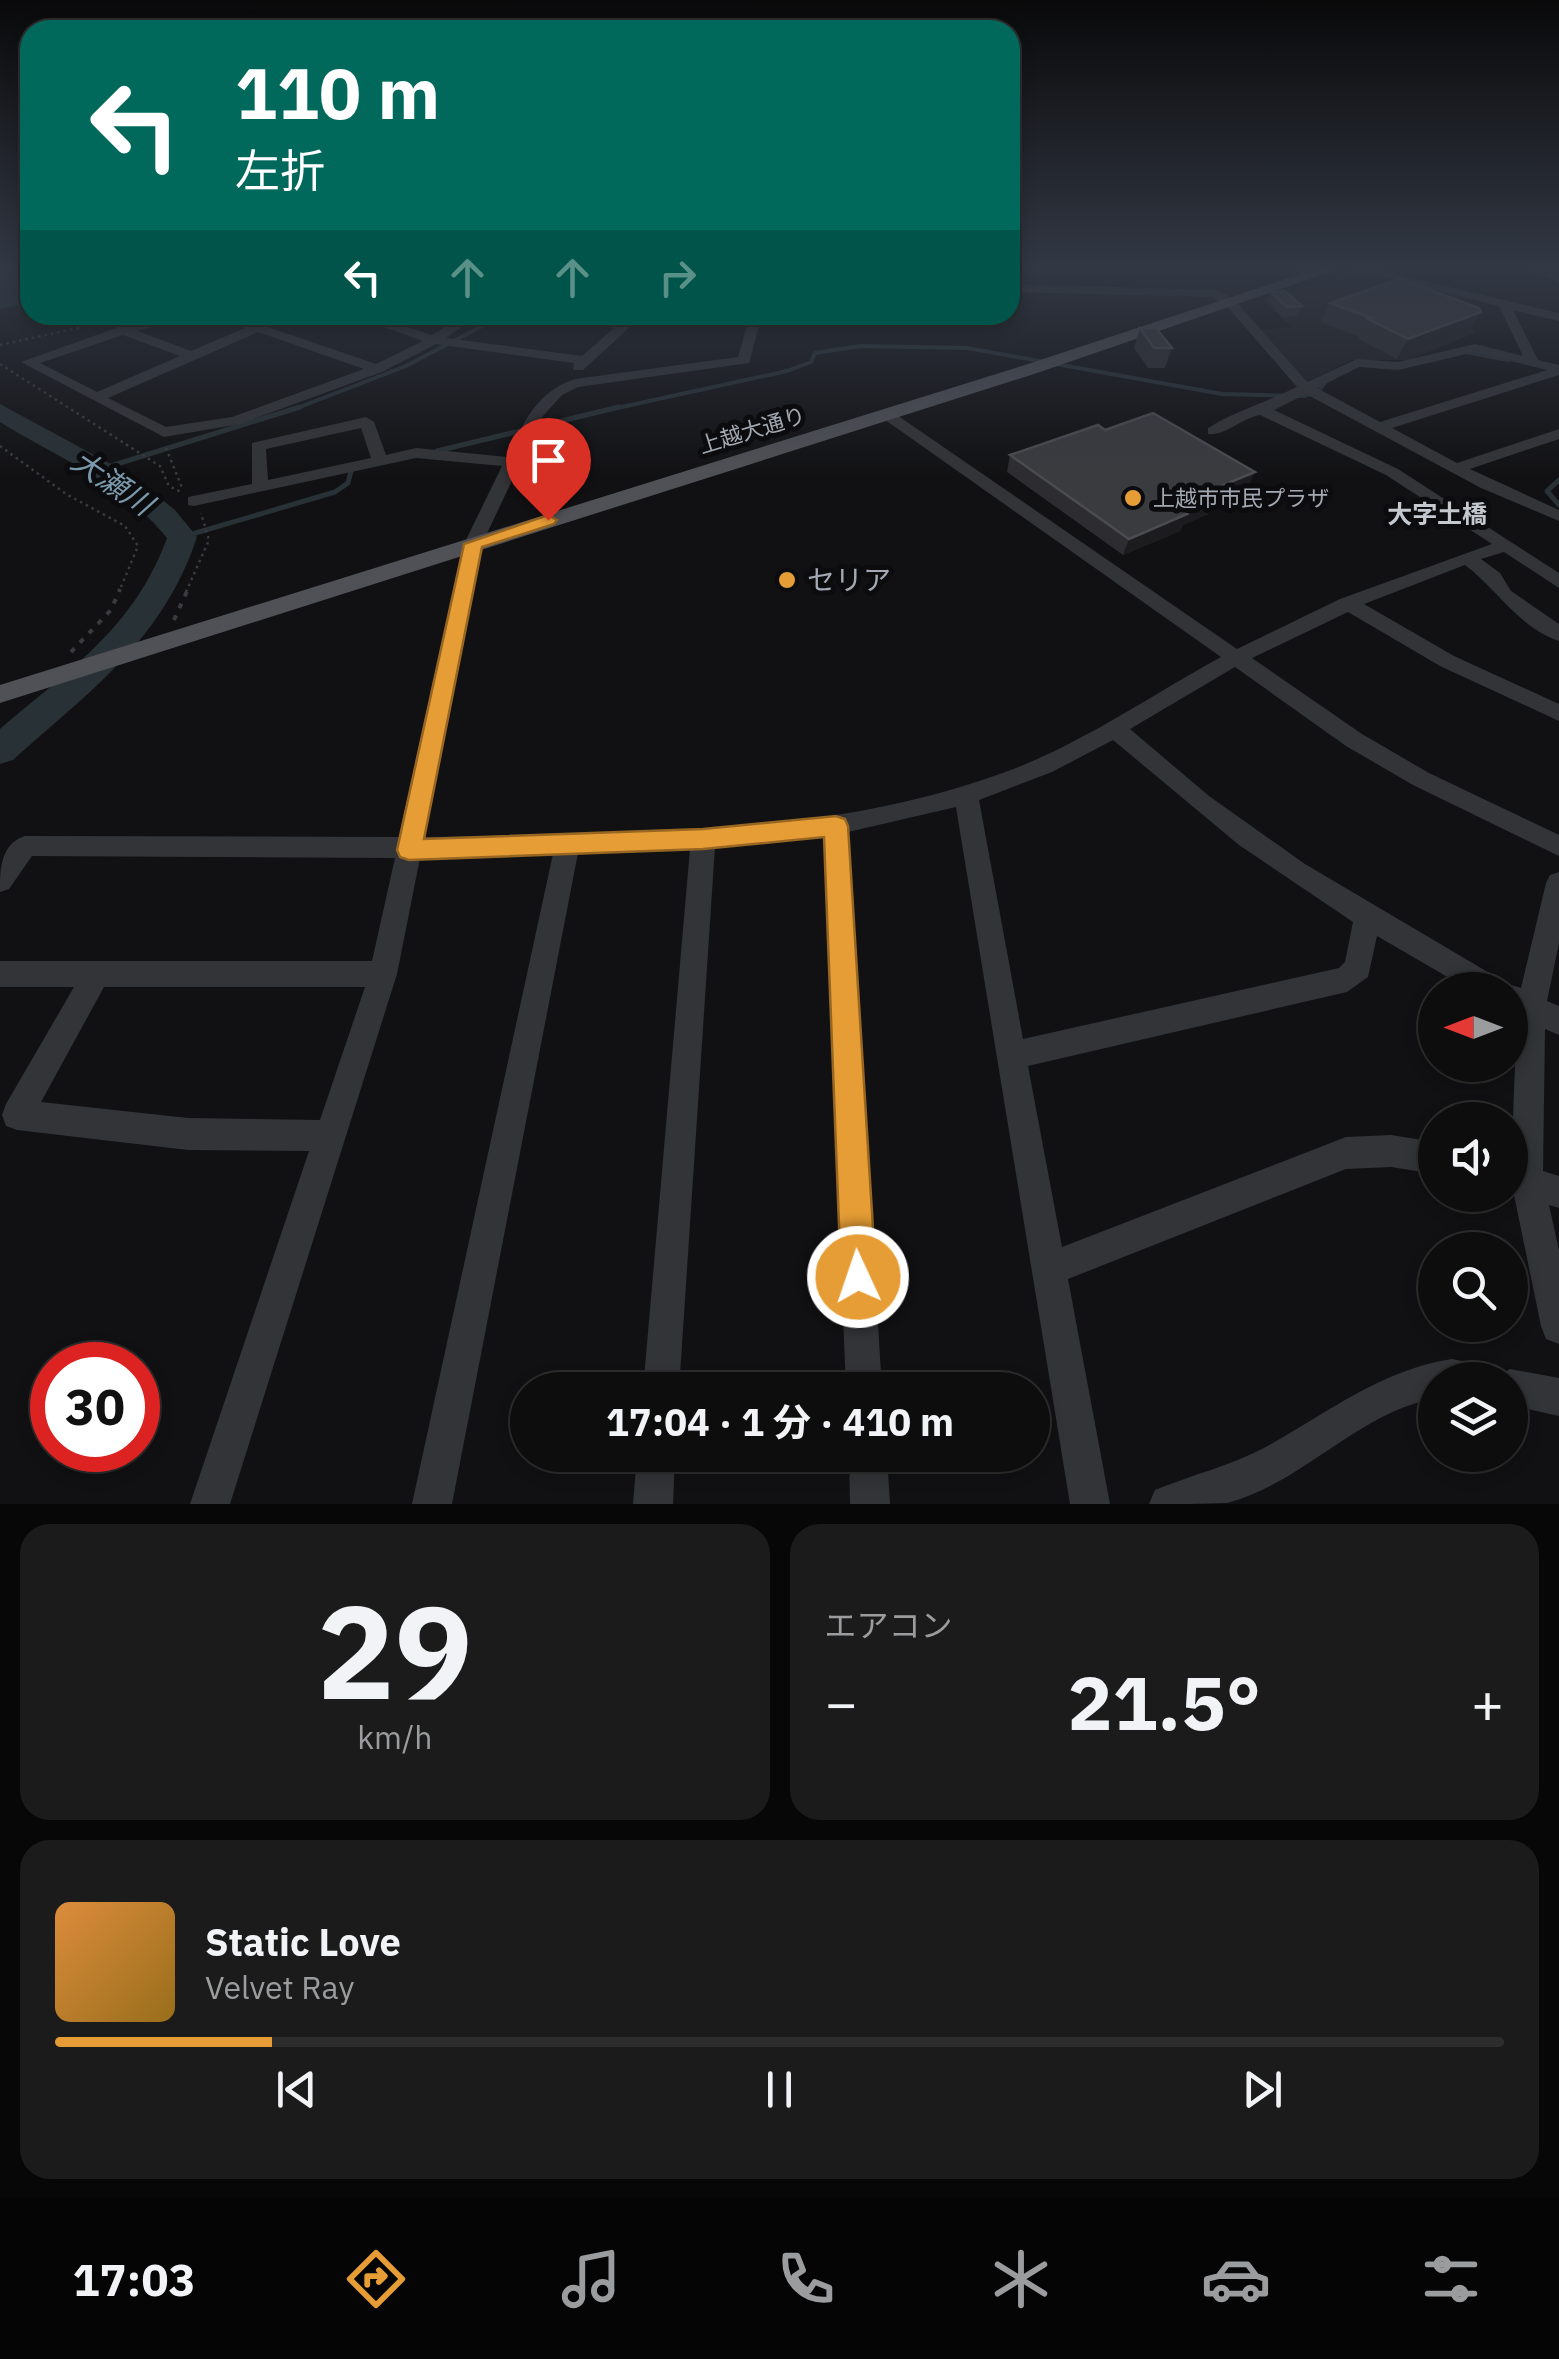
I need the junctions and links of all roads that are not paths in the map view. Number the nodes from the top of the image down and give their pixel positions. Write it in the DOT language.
graph roads {
  1 [pos="105,336"];
  2 [pos="140,336"];
  3 [pos="237,336"];
  4 [pos="284,336"];
  5 [pos="422,336"];
  6 [pos="440,336"];
  7 [pos="614,336"];
  8 [pos="750,336"];
  9 [pos="1125,336"];
  10 [pos="1260,336"];
  11 [pos="1520,336"];
  12 [pos="434,340"];
  13 [pos="192,356"];
  14 [pos="587,360"];
  15 [pos="1533,363"];
  16 [pos="377,369"];
  17 [pos="1559,370"];
  18 [pos="575,383"];
  19 [pos="1305,388"];
  20 [pos="98,397"];
  21 [pos="1262,410"];
  22 [pos="886,414"];
  23 [pos="1380,427"];
  24 [pos="1213,431"];
  25 [pos="1559,434"];
  26 [pos="380,460"];
  27 [pos="511,462"];
  28 [pos="1455,469"];
  29 [pos="260,487"];
  30 [pos="190,498"];
  31 [pos="1559,516"];
  32 [pos="473,544"];
  33 [pos="1506,545"];
  34 [pos="1466,557"];
  35 [pos="1559,582"];
  36 [pos="1347,603"];
  37 [pos="1559,634"];
  38 [pos="1236,658"];
  39 [pos="0,694"];
  40 [pos="1559,713"];
  41 [pos="1113,727"];
  42 [pos="966,794"];
  43 [pos="836,826"];
  44 [pos="703,839"];
  45 [pos="568,844"];
  46 [pos="1559,846"];
  47 [pos="409,850"];
  48 [pos="0,882"];
  49 [pos="1559,883"];
  50 [pos="1367,915"];
  51 [pos="1466,972"];
  52 [pos="97,973"];
  53 [pos="0,974"];
  54 [pos="383,974"];
  55 [pos="1528,978"];
  56 [pos="1528,1006"];
  57 [pos="1559,1021"];
  58 [pos="1011,1056"];
  59 [pos="331,1136"];
  60 [pos="1418,1155"];
  61 [pos="1528,1183"];
  62 [pos="1559,1192"];
  63 [pos="1527,1212"];
  64 [pos="1050,1269"];
  65 [pos="1559,1326"];
  66 [pos="662,1372"];
  67 [pos="863,1372"];
  68 [pos="1418,1386"];
  69 [pos="1528,1391"];
  70 [pos="1559,1397"];
  71 [pos="655,1472"];
  72 [pos="869,1472"];
  73 [pos="210,1504"];
  74 [pos="432,1504"];
  75 [pos="652,1504"];
  76 [pos="870,1504"];
  77 [pos="1090,1504"];
  78 [pos="1170,1504"];
  1 -- 20 [label="street"];
  2 -- 13 [label="street"];
  3 -- 13 [label="street"];
  4 -- 16 [label="street"];
  5 -- 12 [label="street"];
  6 -- 12 [label="street"];
  7 -- 14 [label="street"];
  8 -- 18 [label="street"];
  9 -- 22 [label="main road, 上越大通り"];
  10 -- 19 [label="street"];
  11 -- 15 [label="street"];
  12 -- 14 [label="street"];
  12 -- 16 [label="street"];
  13 -- 20 [label="street"];
  14 -- 18 [label="street"];
  15 -- 17 [label="street"];
  15 -- 19 [label="street"];
  16 -- 20 [label="street"];
  17 -- 23 [label="street"];
  18 -- 27 [label="street"];
  19 -- 21 [label="street"];
  19 -- 23 [label="street"];
  21 -- 24 [label="street"];
  21 -- 33 [label="street"];
  22 -- 32 [label="main road, 上越大通り"];
  22 -- 38 [label="street"];
  23 -- 28 [label="street"];
  25 -- 28 [label="street"];
  26 -- 27 [label="street"];
  26 -- 29 [label="street"];
  26 -- 29 [label="street"];
  27 -- 32 [label="street"];
  28 -- 31 [label="street"];
  29 -- 30 [label="street"];
  32 -- 39 [label="main road, 上越大通り"];
  32 -- 47 [label="street"];
  33 -- 34 [label="street"];
  33 -- 35 [label="street"];
  34 -- 36 [label="street"];
  34 -- 37 [label="street"];
  36 -- 38 [label="street"];
  36 -- 40 [label="street"];
  38 -- 41 [label="street"];
  38 -- 46 [label="street"];
  41 -- 42 [label="street"];
  41 -- 50 [label="street"];
  42 -- 43 [label="street"];
  42 -- 58 [label="street"];
  43 -- 44 [label="street"];
  43 -- 67 [label="street"];
  44 -- 45 [label="street"];
  44 -- 66 [label="street"];
  45 -- 47 [label="street"];
  45 -- 74 [label="street"];
  47 -- 48 [label="street"];
  47 -- 54 [label="street"];
  49 -- 55 [label="street"];
  50 -- 51 [label="street"];
  50 -- 58 [label="street"];
  52 -- 53 [label="street"];
  52 -- 54 [label="street"];
  52 -- 59 [label="street"];
  54 -- 59 [label="street"];
  56 -- 57 [label="street"];
  58 -- 64 [label="street"];
  59 -- 73 [label="street"];
  60 -- 64 [label="street"];
  61 -- 62 [label="street"];
  63 -- 65 [label="street"];
  64 -- 77 [label="street"];
  68 -- 78 [label="street"];
  69 -- 70 [label="street"];
  71 -- 75 [label="street"];
  72 -- 76 [label="street"];
}
